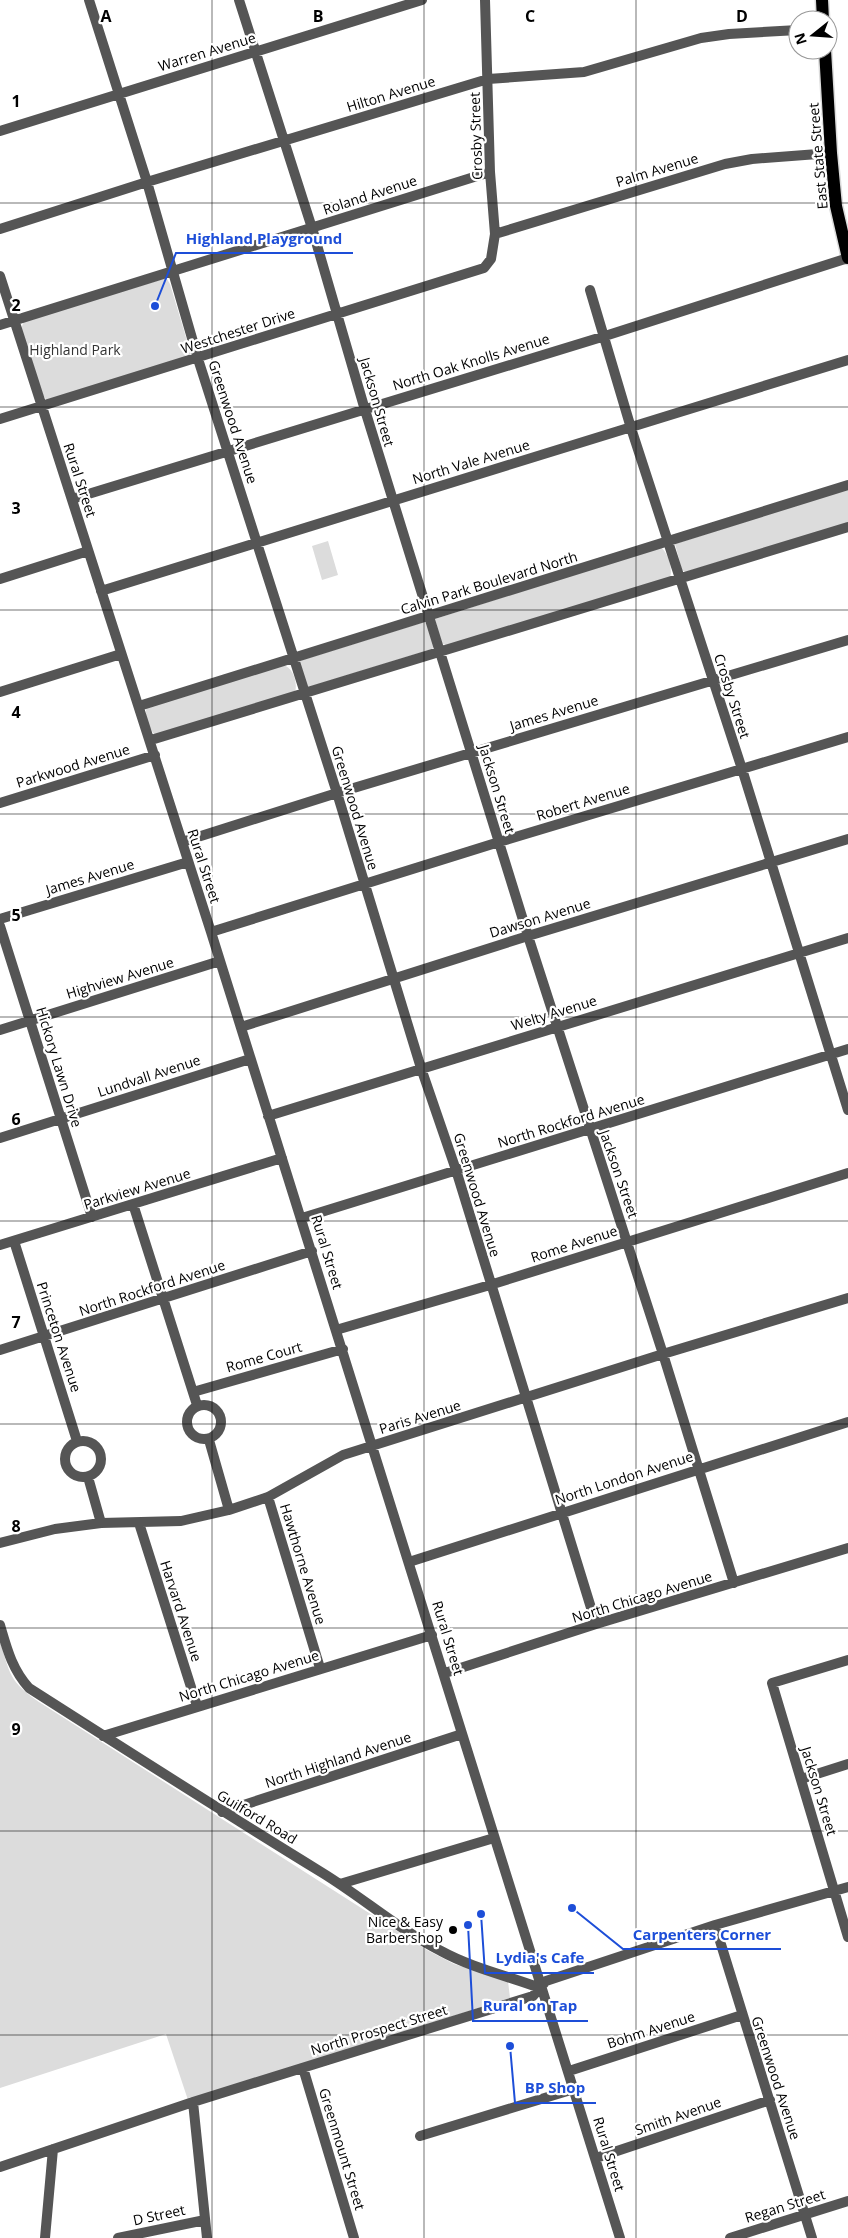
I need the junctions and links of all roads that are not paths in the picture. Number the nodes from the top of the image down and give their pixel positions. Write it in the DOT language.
graph roads {
  1 [pos="89,0"];
  2 [pos="239,0"];
  3 [pos="422,0"];
  4 [pos="485,0"];
  5 [pos="788,31"];
  6 [pos="255,51"];
  7 [pos="826,60"];
  8 [pos="488,79"];
  9 [pos="118,94"];
  10 [pos="0,131"];
  11 [pos="283,140"];
  12 [pos="831,153"];
  13 [pos="490,172"];
  14 [pos="147,182"];
  15 [pos="312,228"];
  16 [pos="0,229"];
  17 [pos="495,234"];
  18 [pos="848,258"];
  19 [pos="484,268"];
  20 [pos="172,270"];
  21 [pos="0,276"];
  22 [pos="590,290"];
  23 [pos="337,314"];
  24 [pos="14,321"];
  25 [pos="0,325"];
  26 [pos="605,336"];
  27 [pos="198,359"];
  28 [pos="848,360"];
  29 [pos="42,405"];
  30 [pos="364,410"];
  31 [pos="0,419"];
  32 [pos="632,428"];
  33 [pos="228,452"];
  34 [pos="848,485"];
  35 [pos="72,499"];
  36 [pos="392,500"];
  37 [pos="848,527"];
  38 [pos="668,542"];
  39 [pos="258,543"];
  40 [pos="88,551"];
  41 [pos="0,578"];
  42 [pos="680,578"];
  43 [pos="101,591"];
  44 [pos="429,616"];
  45 [pos="848,640"];
  46 [pos="441,651"];
  47 [pos="121,654"];
  48 [pos="293,657"];
  49 [pos="712,679"];
  50 [pos="0,692"];
  51 [pos="304,693"];
  52 [pos="139,706"];
  53 [pos="848,737"];
  54 [pos="151,740"];
  55 [pos="472,752"];
  56 [pos="155,755"];
  57 [pos="742,769"];
  58 [pos="337,793"];
  59 [pos="0,803"];
  60 [pos="848,838"];
  61 [pos="182,842"];
  62 [pos="498,842"];
  63 [pos="188,862"];
  64 [pos="771,862"];
  65 [pos="364,884"];
  66 [pos="0,919"];
  67 [pos="0,926"];
  68 [pos="212,932"];
  69 [pos="528,936"];
  70 [pos="848,938"];
  71 [pos="798,953"];
  72 [pos="220,961"];
  73 [pos="394,979"];
  74 [pos="31,1020"];
  75 [pos="241,1026"];
  76 [pos="557,1026"];
  77 [pos="0,1030"];
  78 [pos="848,1049"];
  79 [pos="831,1054"];
  80 [pos="250,1059"];
  81 [pos="421,1068"];
  82 [pos="848,1110"];
  83 [pos="268,1116"];
  84 [pos="60,1119"];
  85 [pos="589,1130"];
  86 [pos="0,1138"];
  87 [pos="282,1158"];
  88 [pos="456,1170"];
  89 [pos="848,1173"];
  90 [pos="133,1204"];
  91 [pos="92,1217"];
  92 [pos="302,1218"];
  93 [pos="14,1241"];
  94 [pos="627,1242"];
  95 [pos="0,1245"];
  96 [pos="312,1251"];
  97 [pos="490,1285"];
  98 [pos="848,1298"];
  99 [pos="163,1299"];
  100 [pos="336,1330"];
  101 [pos="44,1337"];
  102 [pos="342,1349"];
  103 [pos="0,1350"];
  104 [pos="663,1354"];
  105 [pos="194,1392"];
  106 [pos="526,1398"];
  107 [pos="197,1405"];
  108 [pos="848,1422"];
  109 [pos="209,1440"];
  110 [pos="77,1441"];
  111 [pos="372,1446"];
  112 [pos="699,1468"];
  113 [pos="88,1477"];
  114 [pos="268,1497"];
  115 [pos="229,1510"];
  116 [pos="562,1514"];
  117 [pos="101,1523"];
  118 [pos="139,1523"];
  119 [pos="0,1543"];
  120 [pos="848,1548"];
  121 [pos="409,1562"];
  122 [pos="734,1583"];
  123 [pos="596,1624"];
  124 [pos="0,1625"];
  125 [pos="432,1635"];
  126 [pos="848,1660"];
  127 [pos="320,1668"];
  128 [pos="445,1673"];
  129 [pos="197,1706"];
  130 [pos="462,1734"];
  131 [pos="103,1736"];
  132 [pos="848,1764"];
  133 [pos="801,1779"];
  134 [pos="222,1812"];
  135 [pos="494,1838"];
  136 [pos="340,1884"];
  137 [pos="848,1887"];
  138 [pos="835,1891"];
  139 [pos="715,1926"];
  140 [pos="848,1936"];
  141 [pos="540,1988"];
  142 [pos="742,2015"];
  143 [pos="303,2068"];
  144 [pos="569,2071"];
  145 [pos="574,2089"];
  146 [pos="770,2100"];
  147 [pos="193,2102"];
  148 [pos="420,2136"];
  149 [pos="53,2149"];
  150 [pos="596,2158"];
  151 [pos="0,2167"];
  152 [pos="848,2201"];
  153 [pos="805,2214"];
  154 [pos="205,2220"];
  155 [pos="45,2238"];
  156 [pos="118,2238"];
  157 [pos="207,2238"];
  158 [pos="354,2238"];
  159 [pos="620,2238"];
  160 [pos="730,2238"];
  161 [pos="812,2238"];
  1 -- 9 [label="street, Greenwood Avenue"];
  2 -- 6 [label="street, Jackson Street"];
  3 -- 6 [label="street, Warren Avenue"];
  4 -- 8 [label="street, Crosby Street"];
  5 -- 8 [label="street, Hilton Avenue"];
  6 -- 9 [label="street, Warren Avenue"];
  6 -- 11 [label="street, Jackson Street"];
  7 -- 12 [label="main road, East State Street"];
  8 -- 11 [label="street, Hilton Avenue"];
  8 -- 13 [label="street, Crosby Street"];
  9 -- 10 [label="street, Warren Avenue"];
  9 -- 14 [label="street, Greenwood Avenue"];
  11 -- 14 [label="street, Hilton Avenue"];
  11 -- 15 [label="street, Jackson Street"];
  12 -- 17 [label="street, Palm Avenue"];
  12 -- 18 [label="main road, East State Street"];
  13 -- 15 [label="street, Roland Avenue"];
  13 -- 17 [label="street, Crosby Street"];
  14 -- 16 [label="street, Hilton Avenue"];
  14 -- 20 [label="street, Greenwood Avenue"];
  15 -- 20 [label="street, Roland Avenue"];
  15 -- 23 [label="street, Jackson Street"];
  17 -- 19 [label="street, Crosby Street"];
  18 -- 26 [label="street, North Oak Knolls Avenue"];
  19 -- 23 [label="street, Westchester Drive"];
  20 -- 24 [label="street, Roland Avenue"];
  20 -- 27 [label="street, Greenwood Avenue"];
  21 -- 24 [label="street, Rural Street"];
  22 -- 26 [label="street, Crosby Street"];
  23 -- 27 [label="street, Westchester Drive"];
  23 -- 30 [label="street, Jackson Street"];
  24 -- 25 [label="street, Roland Avenue"];
  24 -- 29 [label="street, Rural Street"];
  26 -- 30 [label="street, North Oak Knolls Avenue"];
  26 -- 32 [label="street, Crosby Street"];
  27 -- 29 [label="street, Westchester Drive"];
  27 -- 33 [label="street, Greenwood Avenue"];
  28 -- 32 [label="street, North Vale Avenue"];
  29 -- 31 [label="street, Westchester Drive"];
  29 -- 35 [label="street, Rural Street"];
  30 -- 33 [label="street, North Oak Knolls Avenue"];
  30 -- 36 [label="street, Jackson Street"];
  32 -- 36 [label="street, North Vale Avenue"];
  32 -- 38 [label="street, Crosby Street"];
  33 -- 35 [label="street, North Oak Knolls Avenue"];
  33 -- 39 [label="street, Greenwood Avenue"];
  34 -- 38 [label="street, Calvin Park Boulevard North"];
  35 -- 40 [label="street, Rural Street"];
  36 -- 39 [label="street, North Vale Avenue"];
  36 -- 44 [label="street, Jackson Street"];
  37 -- 42 [label="street"];
  38 -- 42 [label="street, Crosby Street"];
  38 -- 44 [label="street, Calvin Park Boulevard North"];
  39 -- 43 [label="street, North Vale Avenue"];
  39 -- 48 [label="street, Greenwood Avenue"];
  40 -- 41 [label="street"];
  40 -- 43 [label="street, Rural Street"];
  42 -- 46 [label="street"];
  42 -- 49 [label="street, Crosby Street"];
  43 -- 47 [label="street, Rural Street"];
  44 -- 46 [label="street, Jackson Street"];
  44 -- 48 [label="street, Calvin Park Boulevard North"];
  45 -- 49 [label="street, James Avenue"];
  46 -- 51 [label="street"];
  46 -- 55 [label="street, Jackson Street"];
  47 -- 50 [label="street"];
  47 -- 52 [label="street, Rural Street"];
  48 -- 51 [label="street, Greenwood Avenue"];
  48 -- 52 [label="street, Calvin Park Boulevard North"];
  49 -- 55 [label="street, James Avenue"];
  49 -- 57 [label="street, Crosby Street"];
  51 -- 54 [label="street"];
  51 -- 58 [label="street, Greenwood Avenue"];
  52 -- 54 [label="street, Rural Street"];
  53 -- 57 [label="street, Robert Avenue"];
  54 -- 56 [label="street, Rural Street"];
  55 -- 58 [label="street, James Avenue"];
  55 -- 62 [label="street, Jackson Street"];
  56 -- 59 [label="street, Parkwood Avenue"];
  56 -- 61 [label="street, Rural Street"];
  57 -- 62 [label="street, Robert Avenue"];
  57 -- 64 [label="street, Crosby Street"];
  58 -- 61 [label="street, James Avenue"];
  58 -- 65 [label="street, Greenwood Avenue"];
  60 -- 64 [label="street, Dawson Avenue"];
  61 -- 63 [label="street, Rural Street"];
  62 -- 65 [label="street, Robert Avenue"];
  62 -- 69 [label="street, Jackson Street"];
  63 -- 66 [label="street, James Avenue"];
  63 -- 68 [label="street, Rural Street"];
  64 -- 69 [label="street, Dawson Avenue"];
  64 -- 71 [label="street, Crosby Street"];
  65 -- 68 [label="street, Robert Avenue"];
  65 -- 73 [label="street, Greenwood Avenue"];
  67 -- 74 [label="street, Hickory Lawn Drive"];
  68 -- 72 [label="street, Rural Street"];
  69 -- 73 [label="street, Dawson Avenue"];
  69 -- 76 [label="street, Jackson Street"];
  70 -- 71 [label="street, Welty Avenue"];
  71 -- 76 [label="street, Welty Avenue"];
  71 -- 79 [label="street, Crosby Street"];
  72 -- 74 [label="street, Highview Avenue"];
  72 -- 75 [label="street, Rural Street"];
  73 -- 75 [label="street, Dawson Avenue"];
  73 -- 81 [label="street, Greenwood Avenue"];
  74 -- 77 [label="street, Highview Avenue"];
  74 -- 84 [label="street, Hickory Lawn Drive"];
  75 -- 80 [label="street, Rural Street"];
  76 -- 81 [label="street, Welty Avenue"];
  76 -- 85 [label="street, Jackson Street"];
  78 -- 79 [label="street, North Rockford Avenue"];
  79 -- 82 [label="street, Crosby Street"];
  79 -- 85 [label="street, North Rockford Avenue"];
  80 -- 83 [label="street, Rural Street"];
  80 -- 84 [label="street, Lundvall Avenue"];
  81 -- 83 [label="street, Welty Avenue"];
  81 -- 88 [label="street, Greenwood Avenue"];
  83 -- 87 [label="street, Rural Street"];
  84 -- 86 [label="street, Lundvall Avenue"];
  84 -- 91 [label="street, Hickory Lawn Drive"];
  85 -- 88 [label="street, North Rockford Avenue"];
  85 -- 94 [label="street, Jackson Street"];
  87 -- 90 [label="street, Parkview Avenue"];
  87 -- 92 [label="street, Rural Street"];
  88 -- 92 [label="street, North Rockford Avenue"];
  88 -- 97 [label="street, Greenwood Avenue"];
  89 -- 94 [label="street, Rome Avenue"];
  90 -- 91 [label="street, Parkview Avenue"];
  90 -- 99 [label="street"];
  91 -- 93 [label="street, Parkview Avenue"];
  92 -- 96 [label="street, Rural Street"];
  93 -- 95 [label="street, Parkview Avenue"];
  93 -- 101 [label="street, Princeton Avenue"];
  94 -- 97 [label="street, Rome Avenue"];
  94 -- 104 [label="street, Jackson Street"];
  96 -- 99 [label="street, North Rockford Avenue"];
  96 -- 100 [label="street, Rural Street"];
  97 -- 100 [label="street, Rome Avenue"];
  97 -- 106 [label="street, Greenwood Avenue"];
  98 -- 104 [label="street, Paris Avenue"];
  99 -- 101 [label="street, North Rockford Avenue"];
  99 -- 105 [label="street"];
  100 -- 102 [label="street, Rural Street"];
  101 -- 103 [label="street, North Rockford Avenue"];
  101 -- 110 [label="street, Princeton Avenue"];
  102 -- 105 [label="street, Rome Court"];
  102 -- 111 [label="street, Rural Street"];
  104 -- 106 [label="street, Paris Avenue"];
  104 -- 112 [label="street, Jackson Street"];
  105 -- 107 [label="street"];
  106 -- 111 [label="street, Paris Avenue"];
  106 -- 116 [label="street, Greenwood Avenue"];
  107 -- 109 [label="street"];
  107 -- 109 [label="street"];
  108 -- 112 [label="street, North London Avenue"];
  109 -- 115 [label="street"];
  110 -- 113 [label="street"];
  110 -- 113 [label="street"];
  111 -- 114 [label="street, Paris Avenue"];
  111 -- 121 [label="street, Rural Street"];
  112 -- 116 [label="street, North London Avenue"];
  112 -- 122 [label="street, Jackson Street"];
  113 -- 117 [label="street"];
  114 -- 115 [label="street, Paris Avenue"];
  114 -- 127 [label="street, Hawthorne Avenue"];
  115 -- 118 [label="street, Paris Avenue"];
  116 -- 121 [label="street, North London Avenue"];
  116 -- 123 [label="street, Greenwood Avenue"];
  117 -- 118 [label="street, Paris Avenue"];
  117 -- 119 [label="street, Paris Avenue"];
  118 -- 129 [label="street, Harvard Avenue"];
  120 -- 122 [label="street, North Chicago Avenue"];
  121 -- 125 [label="street, Rural Street"];
  122 -- 123 [label="street, North Chicago Avenue"];
  123 -- 128 [label="street, North Chicago Avenue"];
  124 -- 131 [label="street, Guilford Road"];
  125 -- 127 [label="street, North Chicago Avenue"];
  125 -- 128 [label="street, Rural Street"];
  126 -- 133 [label="street, Jackson Street"];
  127 -- 129 [label="street, North Chicago Avenue"];
  128 -- 130 [label="street, Rural Street"];
  129 -- 131 [label="street, North Chicago Avenue"];
  130 -- 134 [label="street, North Highland Avenue"];
  130 -- 135 [label="street, Rural Street"];
  131 -- 134 [label="street, Guilford Road"];
  132 -- 133 [label="street"];
  133 -- 138 [label="street, Jackson Street"];
  134 -- 136 [label="street, Guilford Road"];
  135 -- 136 [label="street"];
  135 -- 141 [label="street, Rural Street"];
  136 -- 141 [label="street, Guilford Road"];
  137 -- 138 [label="street, North Prospect Street"];
  138 -- 139 [label="street, North Prospect Street"];
  138 -- 140 [label="street, Jackson Street"];
  139 -- 141 [label="street, North Prospect Street"];
  139 -- 142 [label="street, Greenwood Avenue"];
  141 -- 143 [label="street, North Prospect Street"];
  141 -- 144 [label="street, Rural Street"];
  142 -- 144 [label="street, Bohm Avenue"];
  142 -- 146 [label="street, Greenwood Avenue"];
  143 -- 147 [label="street, North Prospect Street"];
  143 -- 158 [label="street, Greenmount Street"];
  144 -- 145 [label="street, Rural Street"];
  145 -- 148 [label="street"];
  145 -- 150 [label="street, Rural Street"];
  146 -- 150 [label="street, Smith Avenue"];
  146 -- 153 [label="street, Greenwood Avenue"];
  147 -- 149 [label="street, North Prospect Street"];
  147 -- 154 [label="street"];
  149 -- 151 [label="street, North Prospect Street"];
  149 -- 155 [label="street"];
  150 -- 159 [label="street, Rural Street"];
  152 -- 153 [label="street, Regan Street"];
  153 -- 160 [label="street, Regan Street"];
  153 -- 161 [label="street, Greenwood Avenue"];
  154 -- 156 [label="street, D Street"];
  154 -- 157 [label="street"];
}
